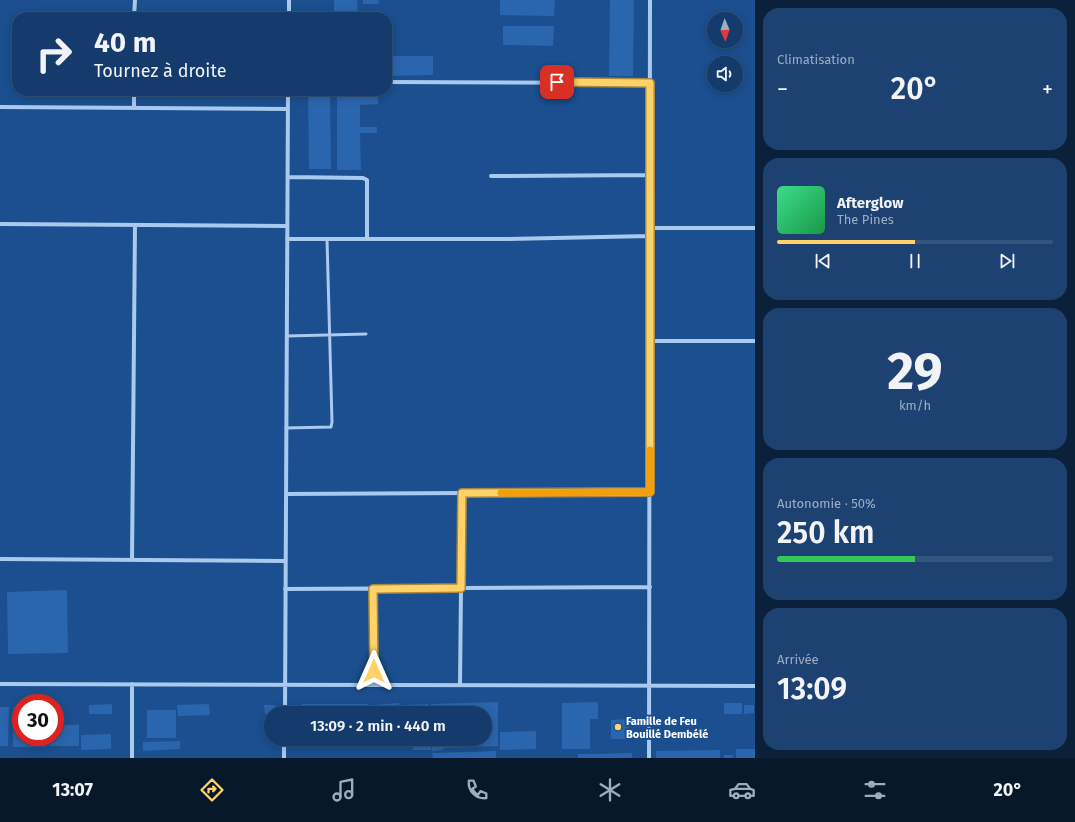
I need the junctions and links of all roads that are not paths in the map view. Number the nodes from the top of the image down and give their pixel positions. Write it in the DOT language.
graph roads {
  1 [pos="135,0"];
  2 [pos="289,0"];
  3 [pos="650,0"];
  4 [pos="134,12"];
  5 [pos="288,12"];
  6 [pos="392,82"];
  7 [pos="650,83"];
  8 [pos="134,96"];
  9 [pos="288,96"];
  10 [pos="0,107"];
  11 [pos="134,108"];
  12 [pos="288,109"];
  13 [pos="649,175"];
  14 [pos="491,176"];
  15 [pos="288,177"];
  16 [pos="0,224"];
  17 [pos="135,225"];
  18 [pos="288,226"];
  19 [pos="649,228"];
  20 [pos="755,228"];
  21 [pos="649,236"];
  22 [pos="288,239"];
  23 [pos="327,239"];
  24 [pos="367,239"];
  25 [pos="366,334"];
  26 [pos="330,335"];
  27 [pos="287,336"];
  28 [pos="650,341"];
  29 [pos="755,341"];
  30 [pos="286,428"];
  31 [pos="650,492"];
  32 [pos="462,493"];
  33 [pos="286,494"];
  34 [pos="0,559"];
  35 [pos="132,560"];
  36 [pos="285,561"];
  37 [pos="650,587"];
  38 [pos="461,588"];
  39 [pos="285,589"];
  40 [pos="373,589"];
  41 [pos="0,684"];
  42 [pos="132,684"];
  43 [pos="285,685"];
  44 [pos="374,685"];
  45 [pos="460,685"];
  46 [pos="650,686"];
  47 [pos="755,686"];
  48 [pos="285,706"];
  49 [pos="284,746"];
  50 [pos="132,758"];
  51 [pos="284,758"];
  52 [pos="649,758"];
  1 -- 4 [label="street"];
  2 -- 5 [label="street"];
  3 -- 7 [label="street"];
  6 -- 7 [label="street"];
  7 -- 13 [label="street"];
  8 -- 11 [label="street"];
  9 -- 12 [label="street"];
  10 -- 11 [label="street"];
  11 -- 12 [label="street"];
  12 -- 15 [label="street"];
  13 -- 14 [label="street"];
  13 -- 19 [label="street"];
  15 -- 18 [label="street"];
  15 -- 24 [label="street"];
  16 -- 17 [label="street"];
  17 -- 18 [label="street"];
  17 -- 35 [label="street"];
  18 -- 22 [label="street"];
  19 -- 20 [label="street"];
  19 -- 21 [label="street"];
  21 -- 24 [label="street"];
  21 -- 28 [label="street"];
  22 -- 23 [label="street"];
  22 -- 27 [label="street"];
  23 -- 24 [label="street"];
  23 -- 26 [label="lane"];
  25 -- 26 [label="lane"];
  26 -- 27 [label="lane"];
  26 -- 30 [label="lane"];
  27 -- 30 [label="street"];
  28 -- 29 [label="street"];
  28 -- 31 [label="street"];
  30 -- 33 [label="street"];
  31 -- 32 [label="street"];
  31 -- 37 [label="street"];
  32 -- 33 [label="street"];
  32 -- 38 [label="street"];
  33 -- 36 [label="street"];
  34 -- 35 [label="street"];
  35 -- 36 [label="street"];
  36 -- 39 [label="street"];
  37 -- 38 [label="street"];
  37 -- 46 [label="street"];
  38 -- 40 [label="street"];
  38 -- 45 [label="street"];
  39 -- 40 [label="street"];
  39 -- 43 [label="street"];
  40 -- 44 [label="street"];
  41 -- 42 [label="street"];
  42 -- 43 [label="street"];
  42 -- 50 [label="street"];
  43 -- 44 [label="street"];
  43 -- 48 [label="street"];
  44 -- 45 [label="street"];
  45 -- 46 [label="street"];
  46 -- 47 [label="street"];
  46 -- 52 [label="street"];
  49 -- 51 [label="street"];
}
